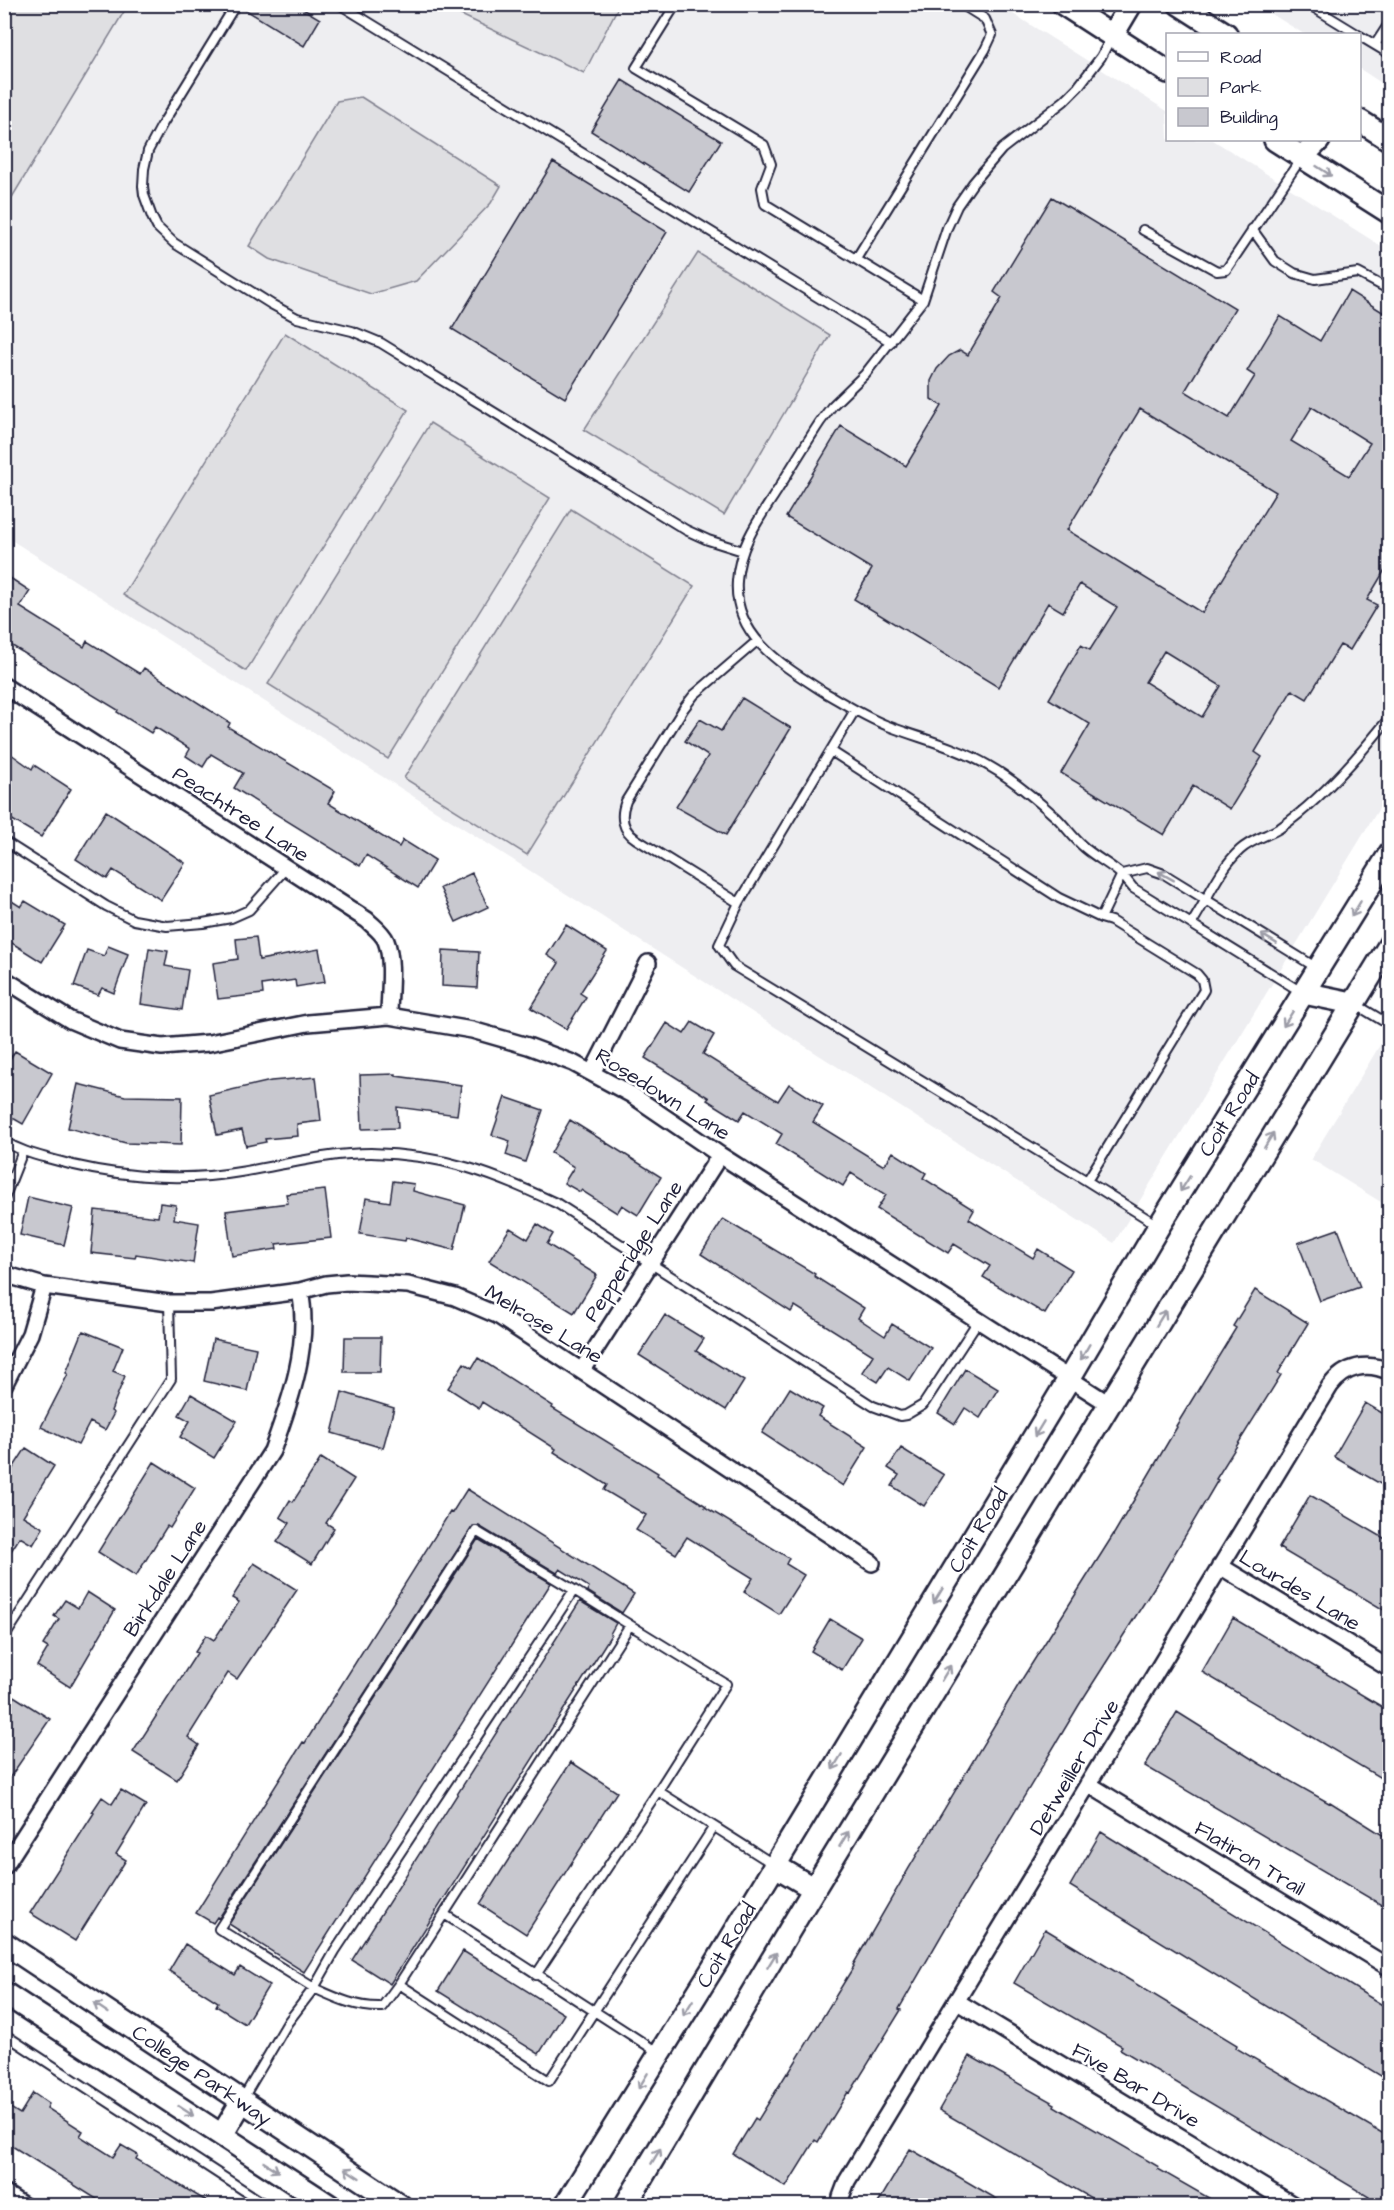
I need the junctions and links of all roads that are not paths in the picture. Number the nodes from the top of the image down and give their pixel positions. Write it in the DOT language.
graph roads {
  1 [pos="236,4"];
  2 [pos="339,4"];
  3 [pos="676,4"];
  4 [pos="961,4"];
  5 [pos="1063,4"];
  6 [pos="1131,4"];
  7 [pos="1179,4"];
  8 [pos="1308,4"];
  9 [pos="1389,22"];
  10 [pos="1224,33"];
  11 [pos="1355,33"];
  12 [pos="1112,36"];
  13 [pos="1361,37"];
  14 [pos="1375,45"];
  15 [pos="1389,54"];
  16 [pos="1166,71"];
  17 [pos="1362,124"];
  18 [pos="1389,140"];
  19 [pos="1277,141"];
  20 [pos="1318,141"];
  21 [pos="1302,157"];
  22 [pos="1389,213"];
  23 [pos="1252,229"];
  24 [pos="1143,230"];
  25 [pos="856,259"];
  26 [pos="1389,290"];
  27 [pos="923,300"];
  28 [pos="891,342"];
  29 [pos="743,551"];
  30 [pos="757,640"];
  31 [pos="4,686"];
  32 [pos="855,710"];
  33 [pos="1389,717"];
  34 [pos="831,752"];
  35 [pos="4,841"];
  36 [pos="1389,853"];
  37 [pos="286,868"];
  38 [pos="1122,874"];
  39 [pos="1206,900"];
  40 [pos="739,903"];
  41 [pos="1101,918"];
  42 [pos="1192,923"];
  43 [pos="1389,944"];
  44 [pos="648,963"];
  45 [pos="1319,969"];
  46 [pos="4,980"];
  47 [pos="1304,993"];
  48 [pos="1352,1003"];
  49 [pos="389,1016"];
  50 [pos="1389,1025"];
  51 [pos="592,1073"];
  52 [pos="4,1142"];
  53 [pos="23,1151"];
  54 [pos="720,1155"];
  55 [pos="1087,1181"];
  56 [pos="4,1199"];
  57 [pos="1159,1226"];
  58 [pos="651,1262"];
  59 [pos="4,1274"];
  60 [pos="44,1286"];
  61 [pos="300,1291"];
  62 [pos="170,1303"];
  63 [pos="978,1321"];
  64 [pos="582,1370"];
  65 [pos="1389,1372"];
  66 [pos="1070,1379"];
  67 [pos="4,1385"];
  68 [pos="1109,1404"];
  69 [pos="872,1563"];
  70 [pos="1220,1566"];
  71 [pos="574,1590"];
  72 [pos="630,1625"];
  73 [pos="4,1638"];
  74 [pos="1389,1669"];
  75 [pos="1088,1784"];
  76 [pos="658,1791"];
  77 [pos="713,1828"];
  78 [pos="774,1865"];
  79 [pos="4,1867"];
  80 [pos="814,1889"];
  81 [pos="444,1914"];
  82 [pos="4,1943"];
  83 [pos="1389,1968"];
  84 [pos="536,1975"];
  85 [pos="399,1984"];
  86 [pos="314,1988"];
  87 [pos="4,1993"];
  88 [pos="956,2001"];
  89 [pos="593,2012"];
  90 [pos="4,2034"];
  91 [pos="660,2054"];
  92 [pos="242,2101"];
  93 [pos="222,2135"];
  94 [pos="4,2193"];
  95 [pos="24,2205"];
  96 [pos="268,2205"];
  97 [pos="330,2205"];
  98 [pos="401,2205"];
  99 [pos="565,2205"];
  100 [pos="625,2205"];
  101 [pos="840,2205"];
  102 [pos="1295,2205"];
  1 -- 29 [label="lane"];
  2 -- 28 [label="lane"];
  3 -- 25 [label="lane"];
  4 -- 25 [label="lane"];
  5 -- 12 [label="main road"];
  6 -- 12 [label="main road"];
  7 -- 10 [label="main road"];
  8 -- 11 [label="lane"];
  9 -- 14 [label="lane"];
  12 -- 16 [label="main road"];
  12 -- 27 [label="lane"];
  13 -- 14 [label="lane"];
  14 -- 15 [label="lane"];
  17 -- 18 [label="main road"];
  19 -- 21 [label="main road"];
  20 -- 21 [label="main road"];
  21 -- 22 [label="main road, one-way"];
  21 -- 23 [label="lane"];
  23 -- 24 [label="lane"];
  23 -- 26 [label="lane"];
  25 -- 27 [label="lane"];
  27 -- 28 [label="lane"];
  28 -- 29 [label="lane"];
  29 -- 30 [label="lane"];
  30 -- 32 [label="lane"];
  30 -- 40 [label="lane"];
  31 -- 37 [label="street, Peachtree Lane"];
  32 -- 34 [label="lane"];
  32 -- 38 [label="lane"];
  33 -- 39 [label="lane"];
  34 -- 40 [label="lane"];
  34 -- 41 [label="lane"];
  35 -- 37 [label="lane"];
  36 -- 45 [label="main road, Coit Road, one-way"];
  37 -- 49 [label="street, Peachtree Lane"];
  39 -- 38 [label="lane, one-way"];
  38 -- 41 [label="lane"];
  38 -- 42 [label="lane"];
  39 -- 42 [label="lane"];
  45 -- 39 [label="lane, one-way"];
  40 -- 55 [label="lane"];
  41 -- 55 [label="lane"];
  42 -- 47 [label="lane"];
  43 -- 48 [label="main road"];
  44 -- 51 [label="street"];
  45 -- 47 [label="main road, Coit Road"];
  45 -- 48 [label="main road"];
  46 -- 49 [label="street, Rosedown Lane"];
  47 -- 48 [label="main road"];
  47 -- 57 [label="main road, Coit Road, one-way"];
  48 -- 50 [label="lane"];
  68 -- 48 [label="main road, one-way"];
  49 -- 51 [label="street, Rosedown Lane"];
  51 -- 54 [label="street, Rosedown Lane"];
  52 -- 53 [label="lane"];
  53 -- 56 [label="lane"];
  53 -- 58 [label="lane"];
  54 -- 58 [label="street, Pepperidge Lane"];
  54 -- 63 [label="street, Rosedown Lane"];
  55 -- 57 [label="lane"];
  57 -- 66 [label="main road, Coit Road, one-way"];
  58 -- 63 [label="lane"];
  58 -- 64 [label="street, Pepperidge Lane"];
  59 -- 60 [label="street, Melrose Lane"];
  60 -- 62 [label="street, Melrose Lane"];
  60 -- 67 [label="street"];
  61 -- 62 [label="street, Melrose Lane"];
  61 -- 64 [label="street, Melrose Lane"];
  61 -- 79 [label="street, Birkdale Lane"];
  62 -- 73 [label="lane"];
  63 -- 66 [label="street, Rosedown Lane"];
  64 -- 69 [label="street, Melrose Lane"];
  65 -- 70 [label="street, Detweiller Drive"];
  66 -- 68 [label="street, Rosedown Lane"];
  66 -- 78 [label="main road, Coit Road, one-way"];
  80 -- 68 [label="main road, one-way"];
  70 -- 74 [label="street, Lourdes Lane"];
  70 -- 75 [label="street, Detweiller Drive"];
  71 -- 72 [label="lane"];
  71 -- 86 [label="lane"];
  71 -- 86 [label="lane"];
  72 -- 76 [label="lane"];
  72 -- 81 [label="lane"];
  75 -- 83 [label="street, Flatiron Trail"];
  75 -- 88 [label="street, Detweiller Drive"];
  76 -- 77 [label="lane"];
  76 -- 84 [label="lane"];
  77 -- 78 [label="lane"];
  77 -- 89 [label="lane"];
  78 -- 80 [label="main road"];
  78 -- 91 [label="main road, Coit Road, one-way"];
  100 -- 80 [label="main road, one-way"];
  81 -- 84 [label="lane"];
  81 -- 85 [label="lane"];
  92 -- 82 [label="main road, College Parkway, one-way"];
  84 -- 89 [label="lane"];
  85 -- 86 [label="lane"];
  85 -- 89 [label="lane"];
  86 -- 92 [label="lane"];
  87 -- 93 [label="main road, College Parkway, one-way"];
  88 -- 101 [label="street, Detweiller Drive"];
  88 -- 102 [label="street, Five Bar Drive"];
  89 -- 91 [label="lane"];
  90 -- 96 [label="lane"];
  91 -- 99 [label="main road, Coit Road, one-way"];
  92 -- 93 [label="main road"];
  98 -- 92 [label="main road, College Parkway, one-way"];
  93 -- 97 [label="main road, College Parkway, one-way"];
  94 -- 95 [label="street"];
}
